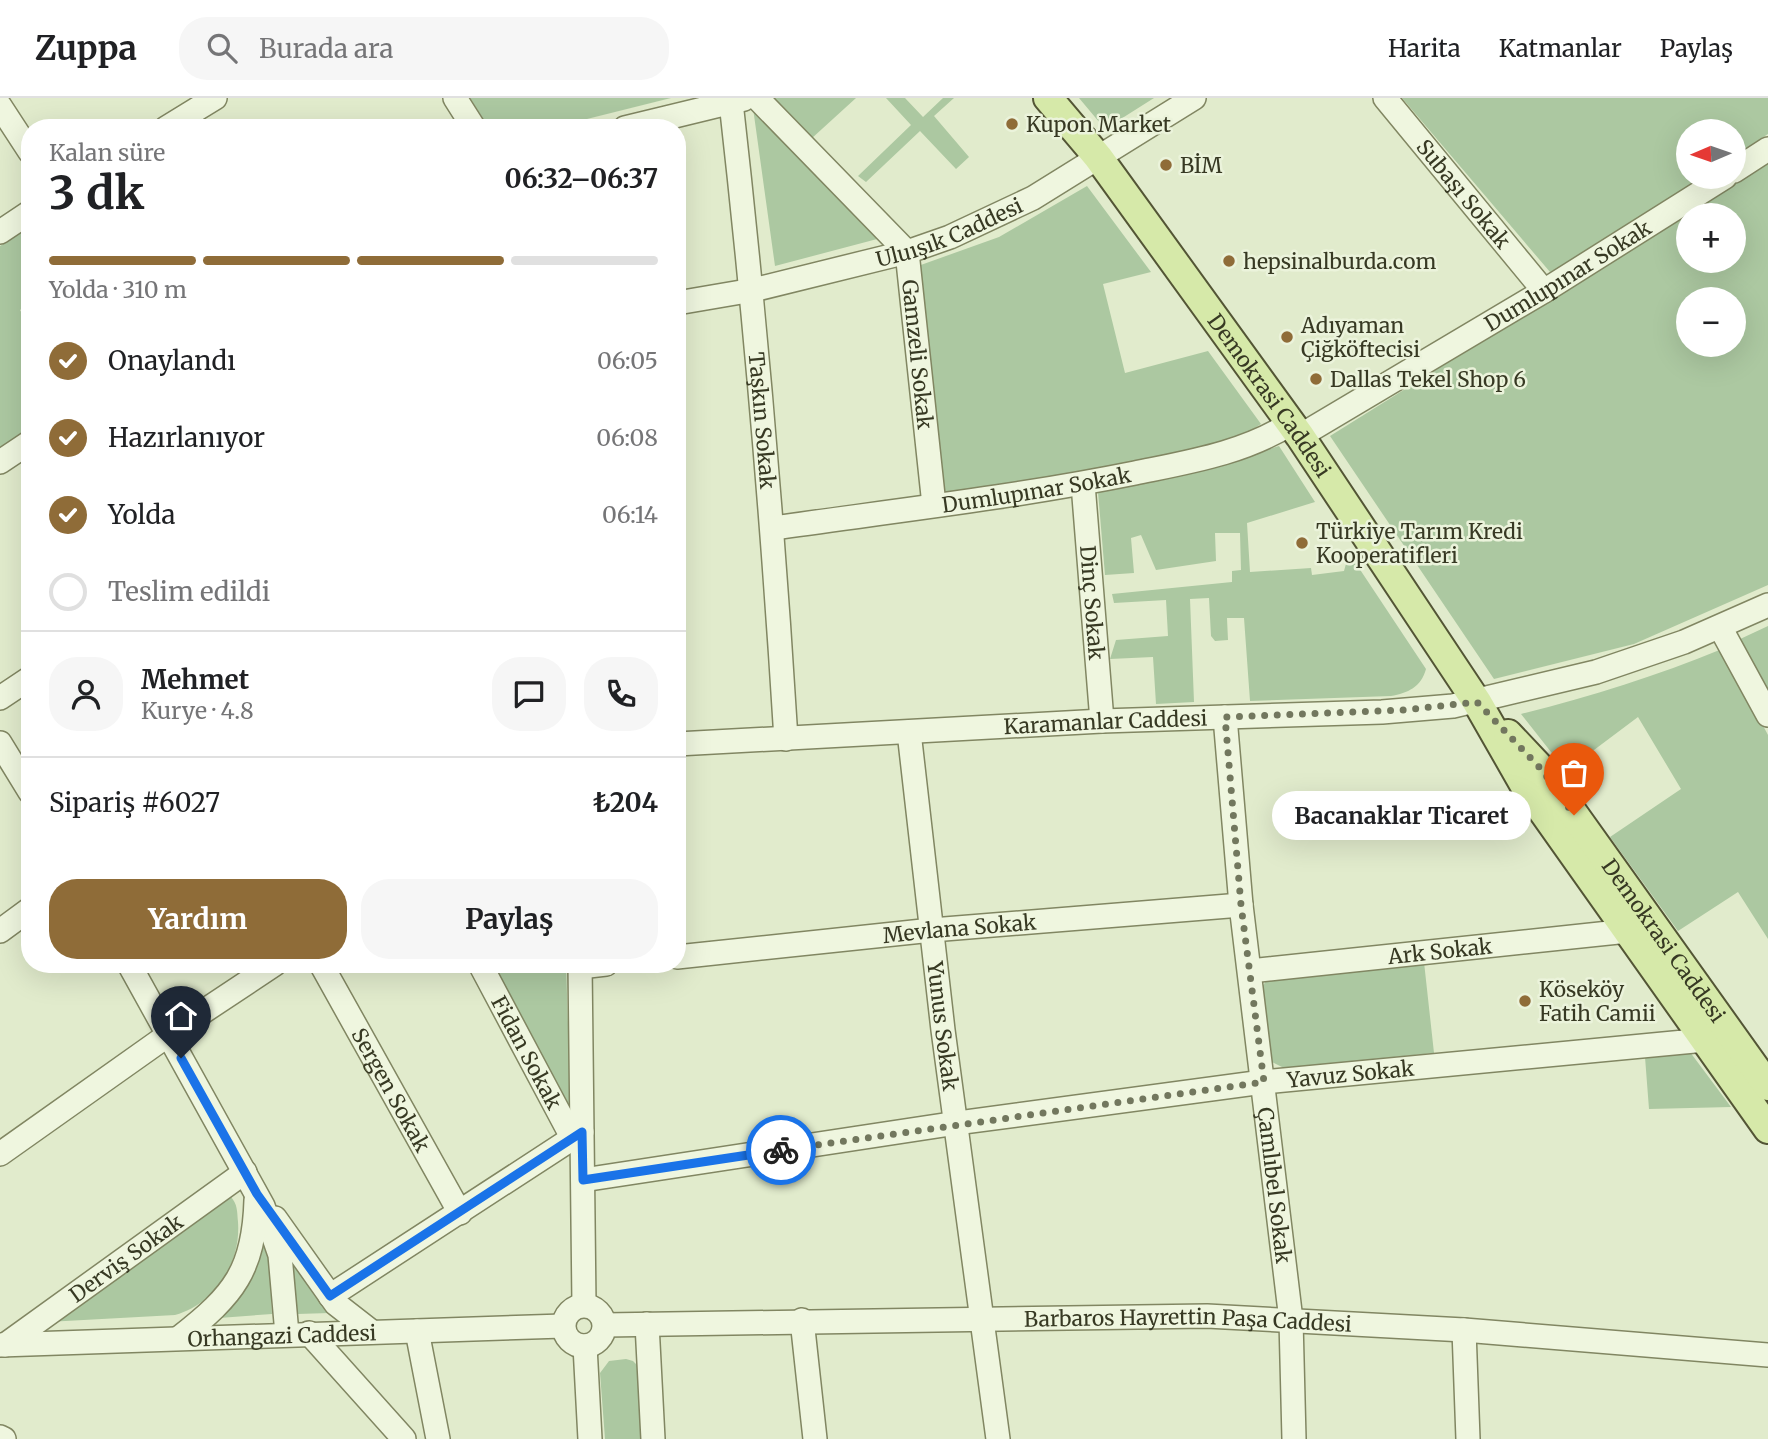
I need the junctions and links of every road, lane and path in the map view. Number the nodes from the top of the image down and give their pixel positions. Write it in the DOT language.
graph roads {
  1 [pos="215,98"];
  2 [pos="455,98"];
  3 [pos="757,98"];
  4 [pos="1048,98"];
  5 [pos="1194,98"];
  6 [pos="1385,98"];
  7 [pos="741,100"];
  8 [pos="0,106"];
  9 [pos="181,119"];
  10 [pos="468,119"];
  11 [pos="662,119"];
  12 [pos="21,138"];
  13 [pos="1768,149"];
  14 [pos="1098,157"];
  15 [pos="1746,163"];
  16 [pos="1705,189"];
  17 [pos="21,218"];
  18 [pos="0,232"];
  19 [pos="908,251"];
  20 [pos="753,290"];
  21 [pos="1544,291"];
  22 [pos="686,301"];
  23 [pos="1295,430"];
  24 [pos="21,449"];
  25 [pos="0,462"];
  26 [pos="1083,484"];
  27 [pos="934,505"];
  28 [pos="773,528"];
  29 [pos="1768,605"];
  30 [pos="1720,627"];
  31 [pos="21,684"];
  32 [pos="0,698"];
  33 [pos="1477,702"];
  34 [pos="1768,715"];
  35 [pos="1225,717"];
  36 [pos="1102,721"];
  37 [pos="909,732"];
  38 [pos="786,739"];
  39 [pos="0,743"];
  40 [pos="686,744"];
  41 [pos="21,777"];
  42 [pos="1241,905"];
  43 [pos="21,916"];
  44 [pos="932,930"];
  45 [pos="0,931"];
  46 [pos="1628,932"];
  47 [pos="686,956"];
  48 [pos="1250,971"];
  49 [pos="134,973"];
  50 [pos="261,973"];
  51 [pos="326,973"];
  52 [pos="485,973"];
  53 [pos="580,973"];
  54 [pos="168,1035"];
  55 [pos="1705,1040"];
  56 [pos="1264,1082"];
  57 [pos="1768,1086"];
  58 [pos="957,1123"];
  59 [pos="1768,1129"];
  60 [pos="578,1135"];
  61 [pos="0,1154"];
  62 [pos="245,1172"];
  63 [pos="583,1180"];
  64 [pos="257,1194"];
  65 [pos="460,1213"];
  66 [pos="330,1296"];
  67 [pos="584,1305"];
  68 [pos="982,1318"];
  69 [pos="802,1320"];
  70 [pos="1291,1320"];
  71 [pos="647,1324"];
  72 [pos="604,1325"];
  73 [pos="564,1326"];
  74 [pos="1464,1330"];
  75 [pos="417,1331"];
  76 [pos="372,1332"];
  77 [pos="298,1334"];
  78 [pos="180,1337"];
  79 [pos="2,1345"];
  80 [pos="585,1346"];
  81 [pos="1768,1355"];
  82 [pos="404,1439"];
  83 [pos="438,1439"];
  84 [pos="590,1439"];
  85 [pos="653,1439"];
  86 [pos="815,1439"];
  87 [pos="998,1439"];
  88 [pos="1294,1439"];
  89 [pos="1468,1439"];
  1 -- 9 [label="street"];
  2 -- 10 [label="street"];
  3 -- 19 [label="street, Gamzeli Sokak"];
  4 -- 14 [label="main road, Demokrasi Caddesi"];
  5 -- 14 [label="street, Uluışık Caddesi"];
  6 -- 21 [label="street, Subaşı Sokak"];
  7 -- 11 [label="street"];
  7 -- 20 [label="street, Taşkın Sokak"];
  8 -- 12 [label="street"];
  13 -- 15 [label="street"];
  14 -- 19 [label="street, Uluışık Caddesi"];
  14 -- 23 [label="main road, Demokrasi Caddesi"];
  16 -- 21 [label="street, Dumlupınar Sokak"];
  17 -- 18 [label="street"];
  19 -- 20 [label="street, Uluışık Caddesi"];
  19 -- 27 [label="street, Gamzeli Sokak"];
  20 -- 22 [label="street, Uluışık Caddesi"];
  20 -- 28 [label="street, Taşkın Sokak"];
  21 -- 23 [label="street, Dumlupınar Sokak"];
  23 -- 26 [label="street, Dumlupınar Sokak"];
  23 -- 33 [label="main road, Demokrasi Caddesi"];
  24 -- 25 [label="street"];
  26 -- 27 [label="street, Dumlupınar Sokak"];
  26 -- 36 [label="street, Dinç Sokak"];
  27 -- 28 [label="street, Dumlupınar Sokak"];
  28 -- 38 [label="street, Taşkın Sokak"];
  29 -- 30 [label="street, Karamanlar Caddesi"];
  30 -- 33 [label="street, Karamanlar Caddesi"];
  30 -- 34 [label="street"];
  31 -- 32 [label="street"];
  33 -- 35 [label="street, Karamanlar Caddesi"];
  33 -- 46 [label="main road, Demokrasi Caddesi"];
  33 -- 57 [label="main road, Demokrasi Caddesi"];
  35 -- 36 [label="street, Karamanlar Caddesi"];
  35 -- 42 [label="street, Çamlıbel Sokak"];
  36 -- 37 [label="street, Karamanlar Caddesi"];
  37 -- 38 [label="street, Karamanlar Caddesi"];
  37 -- 44 [label="street, Yunus Sokak"];
  38 -- 40 [label="street, Karamanlar Caddesi"];
  39 -- 41 [label="street"];
  42 -- 44 [label="street, Mevlana Sokak"];
  42 -- 48 [label="street, Çamlıbel Sokak"];
  43 -- 45 [label="street"];
  44 -- 47 [label="street, Mevlana Sokak"];
  44 -- 58 [label="street, Yunus Sokak"];
  46 -- 48 [label="street, Ark Sokak"];
  46 -- 55 [label="main road, Demokrasi Caddesi"];
  48 -- 56 [label="street, Çamlıbel Sokak"];
  49 -- 54 [label="street"];
  50 -- 54 [label="street"];
  51 -- 65 [label="street, Sergen Sokak"];
  52 -- 60 [label="street, Fidan Sokak"];
  53 -- 60 [label="street"];
  54 -- 61 [label="street"];
  54 -- 62 [label="street"];
  55 -- 56 [label="street, Yavuz Sokak"];
  55 -- 59 [label="main road, Demokrasi Caddesi"];
  56 -- 58 [label="street, Yavuz Sokak"];
  56 -- 70 [label="street, Çamlıbel Sokak"];
  58 -- 63 [label="street, Yavuz Sokak"];
  58 -- 68 [label="street, Yunus Sokak"];
  60 -- 63 [label="street"];
  60 -- 65 [label="street"];
  62 -- 64 [label="street"];
  62 -- 79 [label="street, Derviş Sokak"];
  63 -- 67 [label="street"];
  64 -- 66 [label="street"];
  64 -- 77 [label="street"];
  64 -- 78 [label="street"];
  65 -- 66 [label="street"];
  66 -- 76 [label="street"];
  67 -- 72 [label="street"];
  67 -- 73 [label="street"];
  68 -- 69 [label="street, Barbaros Hayrettin Paşa Caddesi"];
  68 -- 70 [label="street, Barbaros Hayrettin Paşa Caddesi"];
  68 -- 87 [label="street, Yunus Sokak"];
  69 -- 71 [label="street, Barbaros Hayrettin Paşa Caddesi"];
  69 -- 86 [label="street"];
  70 -- 74 [label="street, Barbaros Hayrettin Paşa Caddesi"];
  70 -- 88 [label="street, Çamlıbel Sokak"];
  71 -- 72 [label="street, Barbaros Hayrettin Paşa Caddesi"];
  71 -- 85 [label="street"];
  72 -- 80 [label="street"];
  73 -- 75 [label="street, Orhangazi Caddesi"];
  73 -- 80 [label="street"];
  74 -- 81 [label="street, Barbaros Hayrettin Paşa Caddesi"];
  74 -- 89 [label="street"];
  75 -- 76 [label="street, Orhangazi Caddesi"];
  75 -- 83 [label="street"];
  76 -- 77 [label="street, Orhangazi Caddesi"];
  77 -- 78 [label="street, Orhangazi Caddesi"];
  77 -- 82 [label="street"];
  78 -- 79 [label="street, Orhangazi Caddesi"];
  80 -- 84 [label="street"];
}
